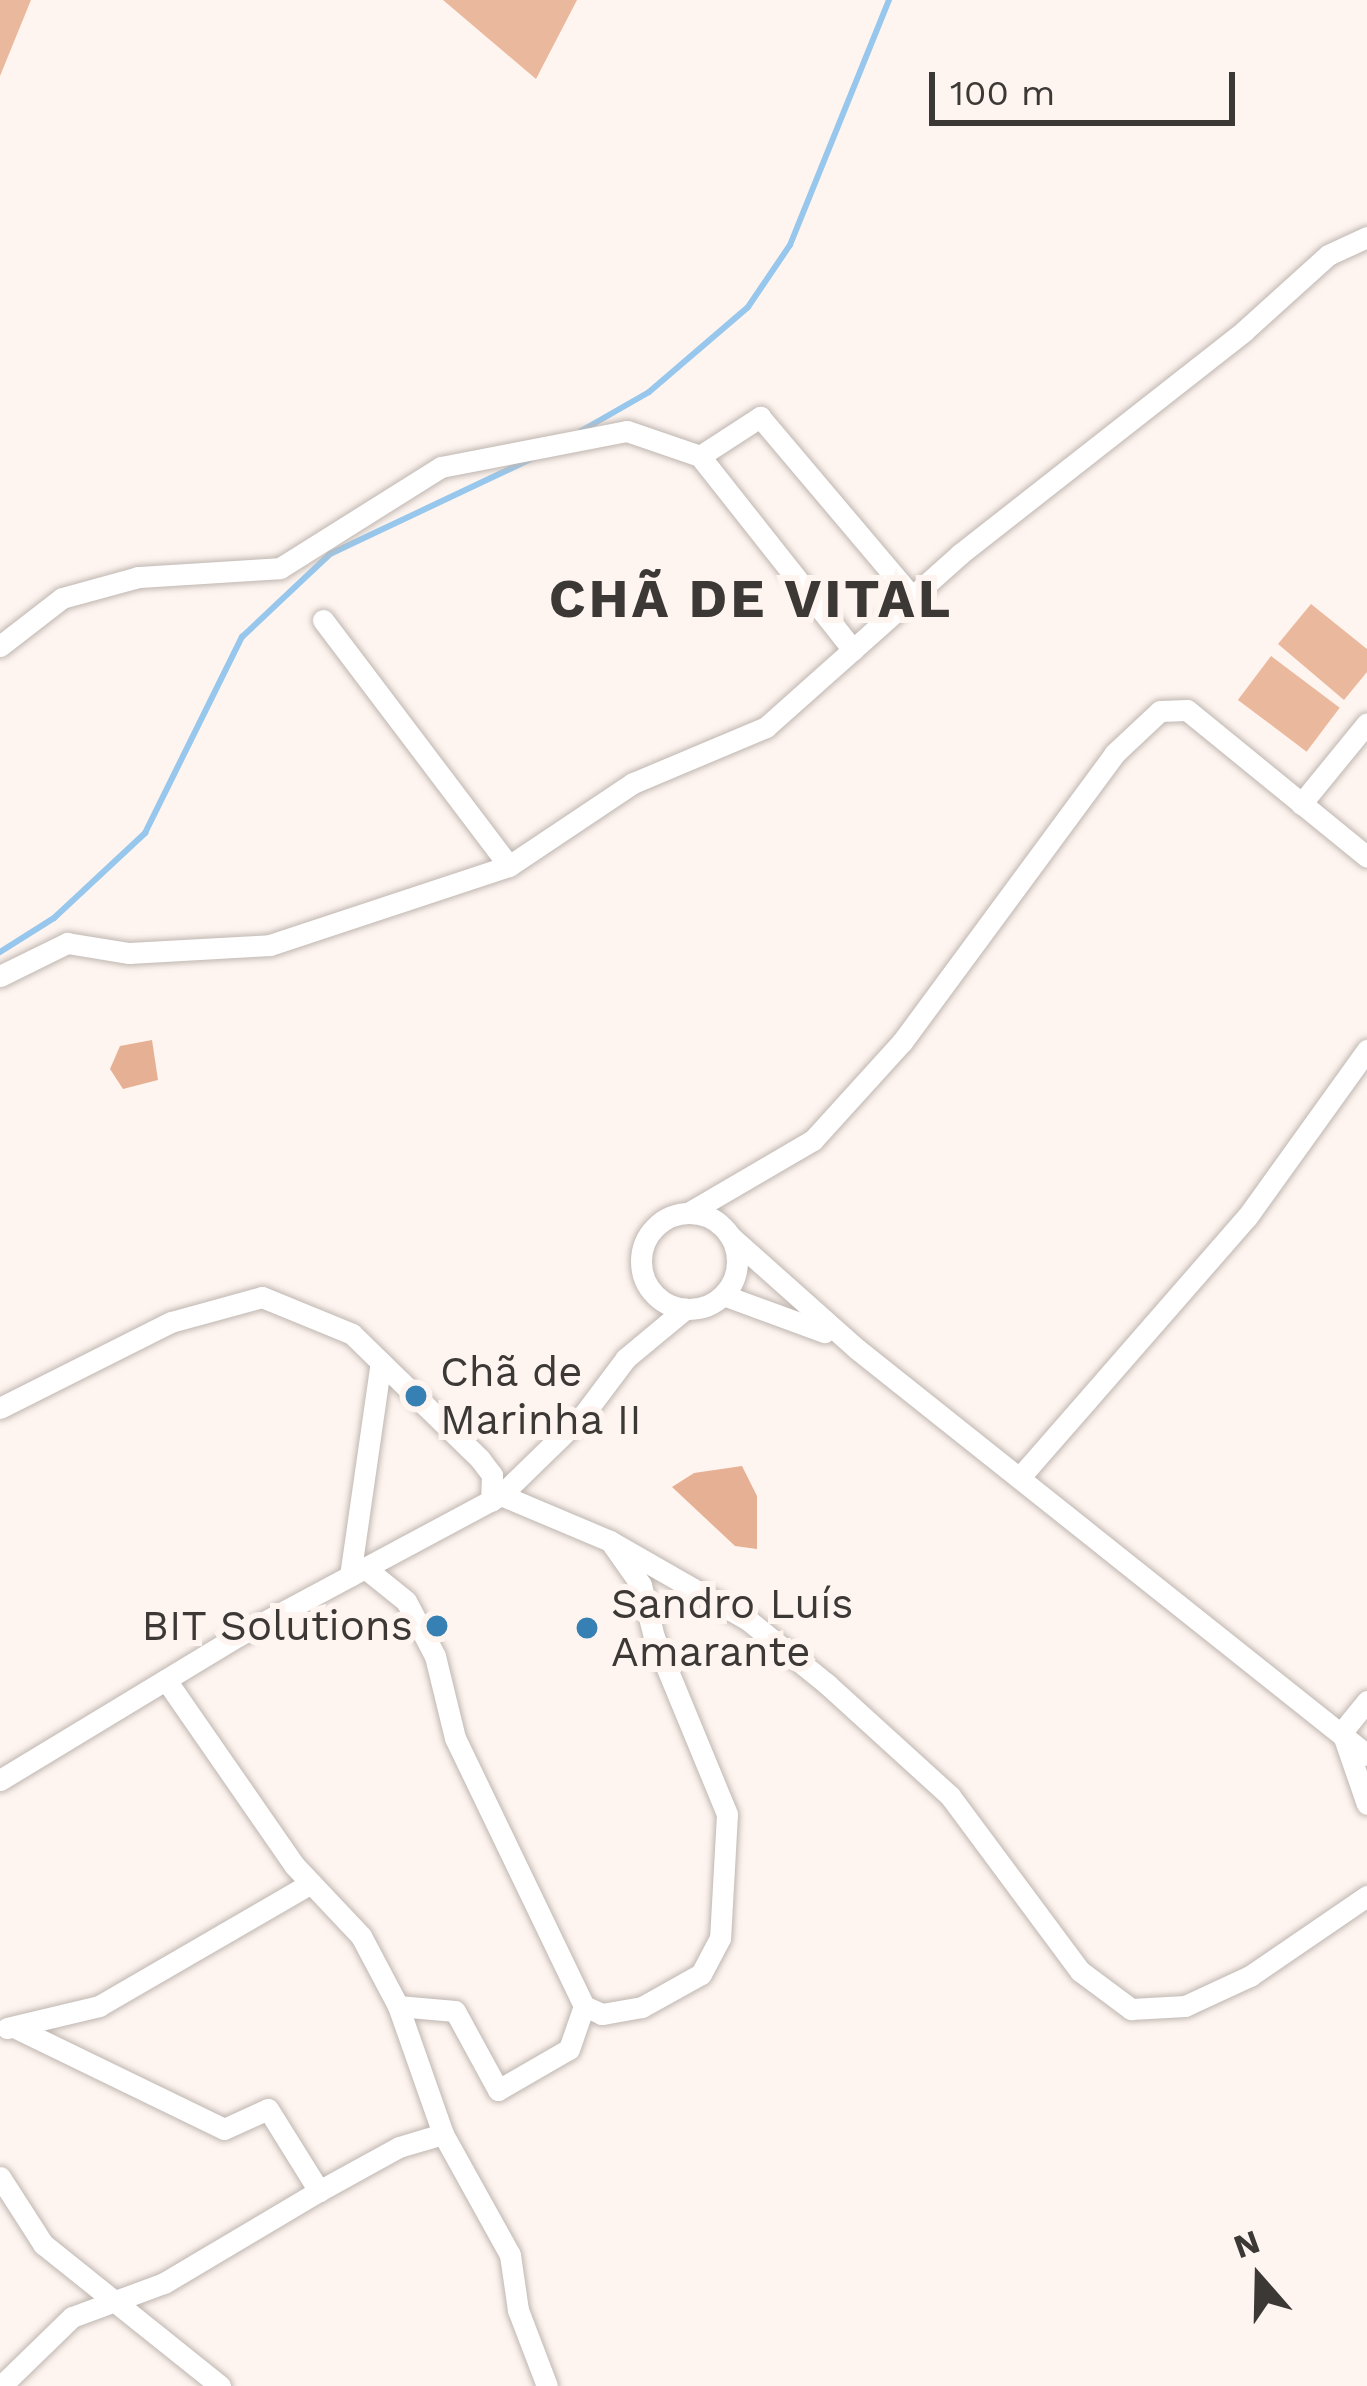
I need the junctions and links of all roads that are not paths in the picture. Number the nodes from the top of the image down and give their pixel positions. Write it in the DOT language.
graph roads {
  1 [pos="1367,237"];
  2 [pos="700,456"];
  3 [pos="913,598"];
  4 [pos="323,620"];
  5 [pos="0,646"];
  6 [pos="853,650"];
  7 [pos="1367,722"];
  8 [pos="1301,804"];
  9 [pos="1367,857"];
  10 [pos="509,866"];
  11 [pos="0,976"];
  12 [pos="1367,1050"];
  13 [pos="688,1213"];
  14 [pos="729,1235"];
  15 [pos="723,1294"];
  16 [pos="686,1309"];
  17 [pos="857,1349"];
  18 [pos="381,1362"];
  19 [pos="0,1408"];
  20 [pos="480,1459"];
  21 [pos="527,1472"];
  22 [pos="1019,1477"];
  23 [pos="496,1498"];
  24 [pos="610,1541"];
  25 [pos="357,1572"];
  26 [pos="166,1680"];
  27 [pos="1367,1701"];
  28 [pos="1342,1732"];
  29 [pos="1367,1755"];
  30 [pos="0,1780"];
  31 [pos="1367,1804"];
  32 [pos="310,1883"];
  33 [pos="1367,1896"];
  34 [pos="398,2006"];
  35 [pos="584,2006"];
  36 [pos="7,2028"];
  37 [pos="443,2134"];
  38 [pos="0,2177"];
  39 [pos="319,2191"];
  40 [pos="109,2299"];
  41 [pos="1,2386"];
  42 [pos="220,2386"];
  43 [pos="547,2386"];
  1 -- 3 [label="street"];
  2 -- 3 [label="street"];
  2 -- 5 [label="street"];
  2 -- 6 [label="street"];
  3 -- 6 [label="street"];
  4 -- 10 [label="street"];
  6 -- 10 [label="street"];
  7 -- 8 [label="street"];
  8 -- 9 [label="street"];
  8 -- 13 [label="street"];
  10 -- 11 [label="street"];
  12 -- 22 [label="street"];
  13 -- 14 [label="street"];
  13 -- 16 [label="street"];
  14 -- 15 [label="street"];
  14 -- 17 [label="street"];
  15 -- 16 [label="street"];
  15 -- 17 [label="street"];
  16 -- 21 [label="street"];
  17 -- 22 [label="street"];
  18 -- 19 [label="street"];
  18 -- 20 [label="street"];
  18 -- 25 [label="street"];
  20 -- 21 [label="street"];
  20 -- 23 [label="street"];
  21 -- 23 [label="street"];
  22 -- 28 [label="street"];
  23 -- 24 [label="street"];
  23 -- 25 [label="street"];
  24 -- 33 [label="street"];
  24 -- 35 [label="street"];
  25 -- 26 [label="street"];
  25 -- 35 [label="street"];
  26 -- 30 [label="street"];
  26 -- 32 [label="street"];
  27 -- 28 [label="street"];
  28 -- 29 [label="street"];
  28 -- 31 [label="street"];
  32 -- 34 [label="street"];
  32 -- 36 [label="street"];
  34 -- 35 [label="street"];
  34 -- 37 [label="street"];
  36 -- 39 [label="street"];
  37 -- 39 [label="street"];
  37 -- 43 [label="street"];
  38 -- 40 [label="street"];
  39 -- 40 [label="street"];
  40 -- 41 [label="street"];
  40 -- 42 [label="street"];
}
